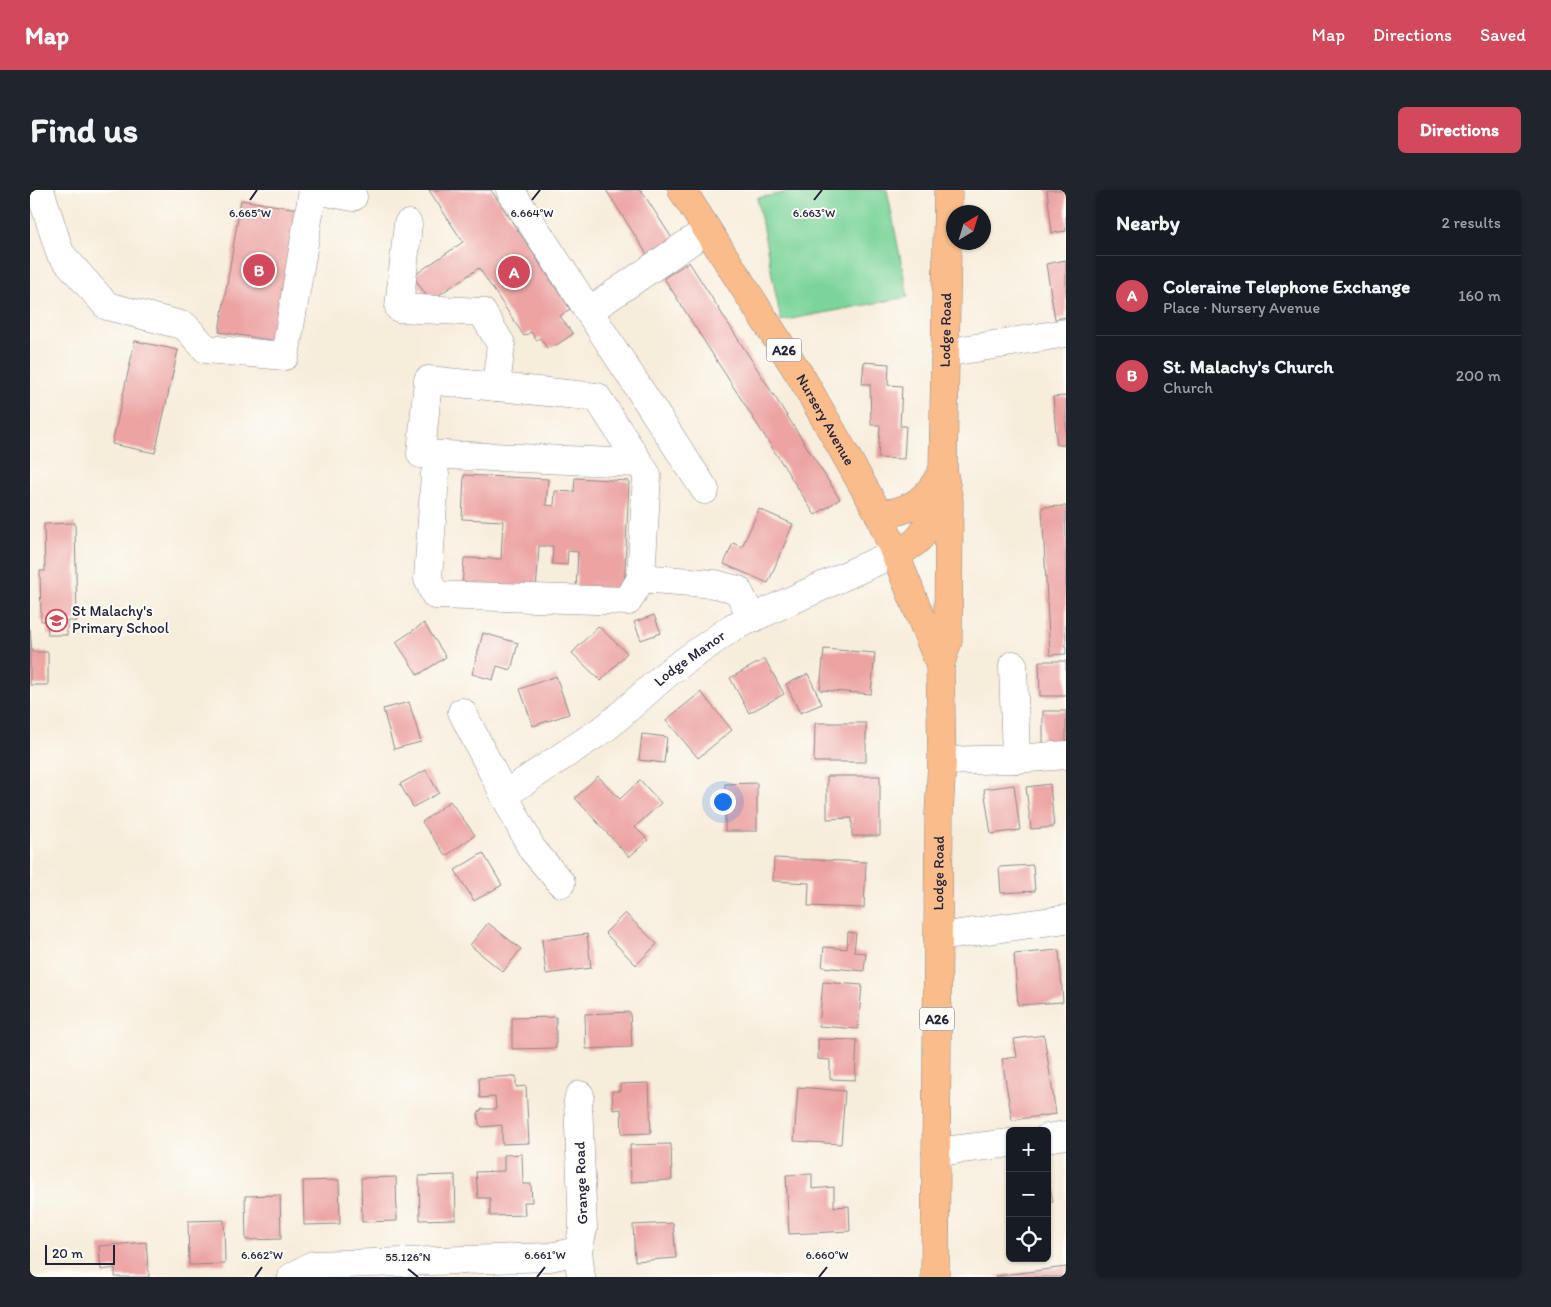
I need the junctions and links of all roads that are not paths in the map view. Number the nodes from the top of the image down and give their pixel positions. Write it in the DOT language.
graph roads {
  1 [pos="40,190"];
  2 [pos="315,190"];
  3 [pos="510,190"];
  4 [pos="682,190"];
  5 [pos="948,190"];
  6 [pos="353,197"];
  7 [pos="408,224"];
  8 [pos="707,230"];
  9 [pos="589,311"];
  10 [pos="1066,333"];
  11 [pos="945,353"];
  12 [pos="496,386"];
  13 [pos="638,463"];
  14 [pos="435,474"];
  15 [pos="938,481"];
  16 [pos="705,490"];
  17 [pos="878,514"];
  18 [pos="895,553"];
  19 [pos="641,578"];
  20 [pos="752,619"];
  21 [pos="940,665"];
  22 [pos="1013,665"];
  23 [pos="462,712"];
  24 [pos="1066,755"];
  25 [pos="1016,759"];
  26 [pos="942,761"];
  27 [pos="504,796"];
  28 [pos="561,883"];
  29 [pos="1066,919"];
  30 [pos="938,937"];
  31 [pos="580,1094"];
  32 [pos="1066,1135"];
  33 [pos="1051,1137"];
  34 [pos="1006,1143"];
  35 [pos="936,1152"];
  36 [pos="579,1264"];
  37 [pos="292,1277"];
  38 [pos="935,1277"];
  1 -- 2 [label="street"];
  2 -- 6 [label="street"];
  3 -- 9 [label="street"];
  4 -- 8 [label="main road, Nursery Avenue / A26"];
  5 -- 11 [label="main road, Lodge Road / A26"];
  7 -- 12 [label="street"];
  8 -- 9 [label="street"];
  8 -- 17 [label="main road, Nursery Avenue / A26"];
  9 -- 16 [label="street"];
  10 -- 11 [label="street"];
  11 -- 15 [label="main road, Lodge Road / A26"];
  12 -- 13 [label="street"];
  12 -- 13 [label="street"];
  13 -- 19 [label="street"];
  14 -- 19 [label="street"];
  15 -- 17 [label="main road"];
  15 -- 18 [label="main road, Lodge Road / A26"];
  15 -- 21 [label="main road, Lodge Road / A26"];
  17 -- 18 [label="main road, Nursery Avenue / A26"];
  18 -- 20 [label="street, Lodge Manor"];
  18 -- 21 [label="main road, Nursery Avenue / A26"];
  19 -- 20 [label="street"];
  20 -- 27 [label="street, Lodge Manor"];
  21 -- 26 [label="main road, Lodge Road / A26"];
  22 -- 25 [label="street"];
  23 -- 27 [label="street"];
  24 -- 25 [label="street"];
  25 -- 26 [label="street"];
  26 -- 30 [label="main road, Lodge Road / A26"];
  27 -- 28 [label="street"];
  29 -- 30 [label="street"];
  30 -- 35 [label="main road, Lodge Road / A26"];
  31 -- 36 [label="street, Grange Road"];
  32 -- 33 [label="street"];
  34 -- 35 [label="street"];
  35 -- 38 [label="main road, Lodge Road / A26"];
  36 -- 37 [label="street, Grange Road"];
}
